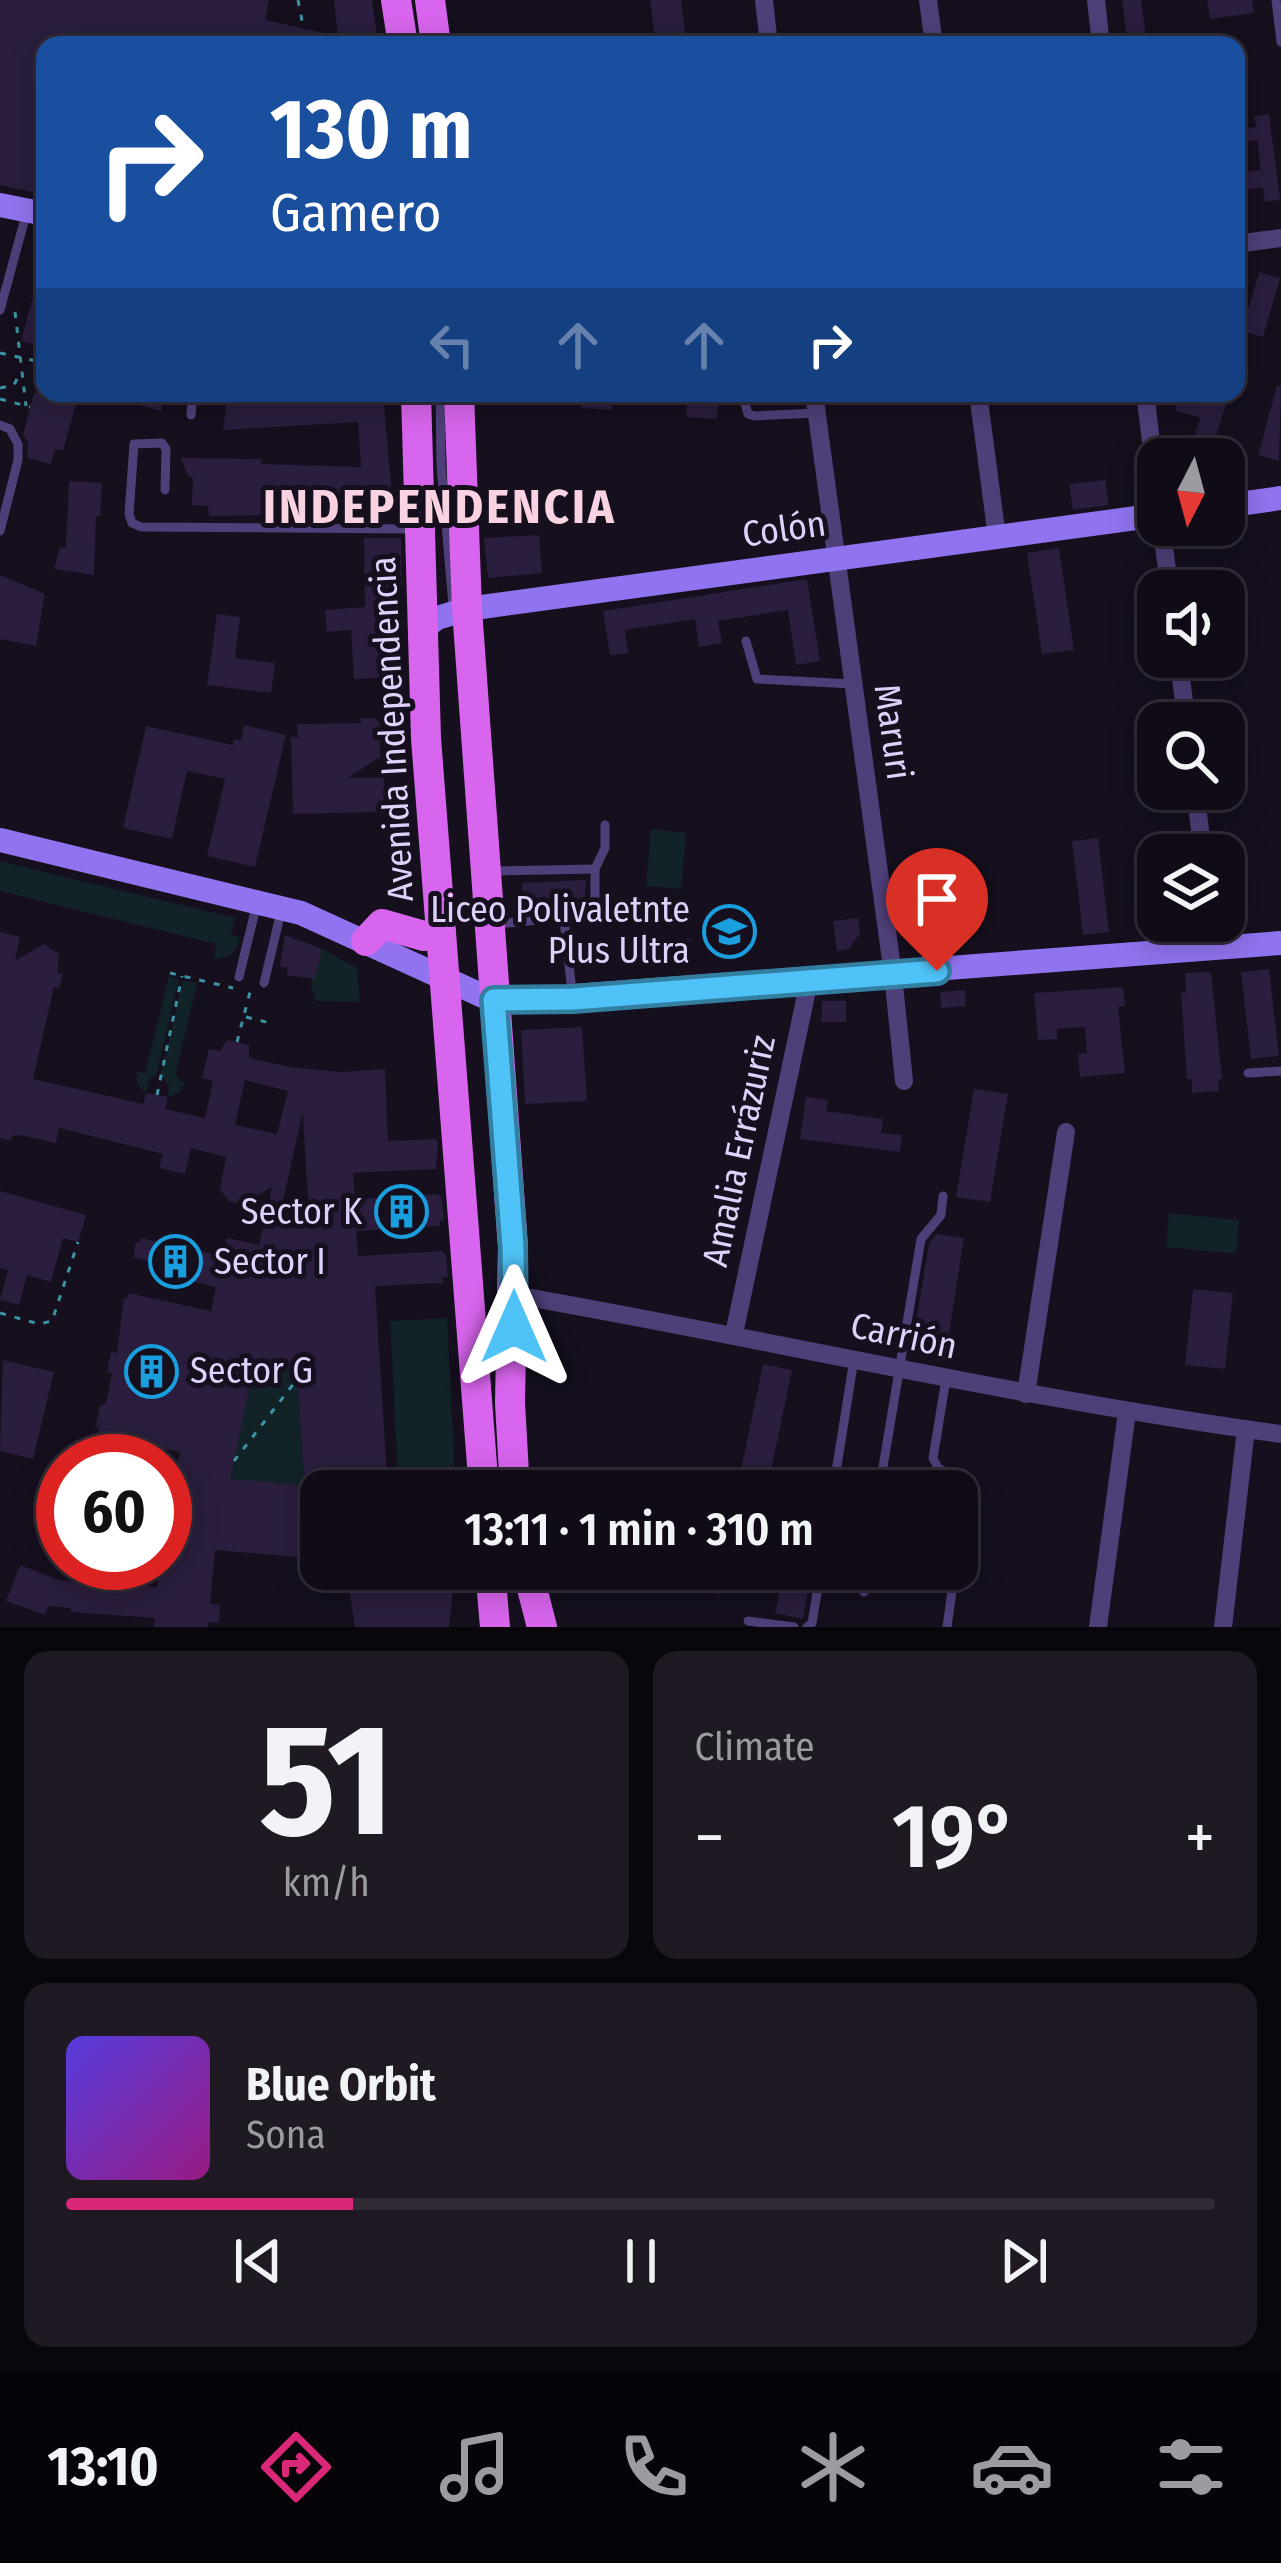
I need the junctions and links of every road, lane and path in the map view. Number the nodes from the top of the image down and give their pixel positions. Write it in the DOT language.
graph roads {
  1 [pos="298,0"];
  2 [pos="396,0"];
  3 [pos="407,0"];
  4 [pos="764,0"];
  5 [pos="928,0"];
  6 [pos="1096,0"];
  7 [pos="1276,0"];
  8 [pos="302,21"];
  9 [pos="424,23"];
  10 [pos="417,36"];
  11 [pos="769,36"];
  12 [pos="933,36"];
  13 [pos="1101,36"];
  14 [pos="1281,42"];
  15 [pos="0,205"];
  16 [pos="36,212"];
  17 [pos="1281,238"];
  18 [pos="1245,243"];
  19 [pos="10,272"];
  20 [pos="0,310"];
  21 [pos="0,353"];
  22 [pos="20,357"];
  23 [pos="36,361"];
  24 [pos="21,368"];
  25 [pos="0,388"];
  26 [pos="0,399"];
  27 [pos="193,402"];
  28 [pos="417,402"];
  29 [pos="427,402"];
  30 [pos="440,402"];
  31 [pos="458,402"];
  32 [pos="745,402"];
  33 [pos="979,402"];
  34 [pos="1146,402"];
  35 [pos="816,403"];
  36 [pos="191,416"];
  37 [pos="0,425"];
  38 [pos="1151,438"];
  39 [pos="165,490"];
  40 [pos="1281,498"];
  41 [pos="1245,503"];
  42 [pos="1137,518"];
  43 [pos="0,531"];
  44 [pos="428,534"];
  45 [pos="997,537"];
  46 [pos="836,559"];
  47 [pos="445,617"];
  48 [pos="746,641"];
  49 [pos="458,659"];
  50 [pos="854,684"];
  51 [pos="438,694"];
  52 [pos="605,825"];
  53 [pos="0,840"];
  54 [pos="595,869"];
  55 [pos="485,871"];
  56 [pos="270,904"];
  57 [pos="565,920"];
  58 [pos="441,933"];
  59 [pos="484,934"];
  60 [pos="366,941"];
  61 [pos="1215,942"];
  62 [pos="1281,944"];
  63 [pos="1216,948"];
  64 [pos="170,973"];
  65 [pos="893,975"];
  66 [pos="182,976"];
  67 [pos="239,976"];
  68 [pos="453,976"];
  69 [pos="808,981"];
  70 [pos="264,982"];
  71 [pos="489,998"];
  72 [pos="573,999"];
  73 [pos="244,1016"];
  74 [pos="274,1024"];
  75 [pos="238,1042"];
  76 [pos="1281,1071"];
  77 [pos="1248,1072"];
  78 [pos="904,1081"];
  79 [pos="157,1095"];
  80 [pos="1066,1132"];
  81 [pos="943,1196"];
  82 [pos="78,1242"];
  83 [pos="515,1295"];
  84 [pos="0,1313"];
  85 [pos="734,1334"];
  86 [pos="854,1359"];
  87 [pos="898,1369"];
  88 [pos="298,1378"];
  89 [pos="946,1379"];
  90 [pos="1026,1394"];
  91 [pos="1127,1412"];
  92 [pos="1246,1429"];
  93 [pos="1281,1434"];
  94 [pos="233,1461"];
  95 [pos="483,1470"];
  96 [pos="493,1470"];
  97 [pos="509,1470"];
  98 [pos="511,1470"];
  99 [pos="836,1470"];
  100 [pos="882,1470"];
  101 [pos="941,1470"];
  102 [pos="492,1590"];
  103 [pos="503,1590"];
  104 [pos="522,1590"];
  105 [pos="532,1590"];
  106 [pos="818,1590"];
  107 [pos="952,1590"];
  108 [pos="748,1621"];
  109 [pos="495,1627"];
  110 [pos="506,1627"];
  111 [pos="531,1627"];
  112 [pos="542,1627"];
  113 [pos="794,1627"];
  114 [pos="807,1627"];
  115 [pos="947,1627"];
  116 [pos="1098,1627"];
  117 [pos="1223,1627"];
  1 -- 8 [label="path"];
  2 -- 9 [label="main road"];
  3 -- 10 [label="lane"];
  4 -- 11 [label="street"];
  5 -- 12 [label="street"];
  6 -- 13 [label="street"];
  7 -- 14 [label="lane"];
  15 -- 16 [label="main road"];
  16 -- 19 [label="lane"];
  17 -- 18 [label="street"];
  19 -- 20 [label="lane"];
  19 -- 22 [label="path"];
  21 -- 22 [label="path"];
  22 -- 23 [label="path"];
  22 -- 24 [label="path"];
  24 -- 25 [label="path"];
  24 -- 26 [label="path"];
  27 -- 36 [label="lane"];
  28 -- 44 [label="main road, Avenida Independencia"];
  29 -- 44 [label="lane"];
  30 -- 47 [label="lane"];
  31 -- 47 [label="main road, Avenida Independencia"];
  32 -- 35 [label="lane"];
  33 -- 45 [label="street"];
  34 -- 38 [label="street"];
  35 -- 46 [label="street, Maruri"];
  37 -- 43 [label="lane"];
  39 -- 44 [label="lane"];
  40 -- 41 [label="main road"];
  42 -- 45 [label="main road, Colón"];
  44 -- 47 [label="main road, Avenida Independencia"];
  45 -- 46 [label="main road, Colón"];
  46 -- 47 [label="main road, Colón"];
  46 -- 50 [label="street, Maruri"];
  47 -- 55 [label="main road, Avenida Independencia"];
  47 -- 58 [label="main road, Avenida Independencia"];
  48 -- 50 [label="lane"];
  49 -- 59 [label="lane"];
  50 -- 65 [label="street, Maruri"];
  51 -- 68 [label="lane"];
  52 -- 54 [label="lane"];
  53 -- 56 [label="main road"];
  54 -- 55 [label="lane"];
  54 -- 57 [label="lane"];
  55 -- 59 [label="main road, Avenida Independencia"];
  56 -- 60 [label="main road"];
  56 -- 67 [label="lane"];
  56 -- 70 [label="lane"];
  57 -- 59 [label="lane"];
  57 -- 72 [label="lane"];
  58 -- 60 [label="main road"];
  58 -- 68 [label="main road, Avenida Independencia"];
  59 -- 68 [label="main road"];
  59 -- 71 [label="main road, Avenida Independencia"];
  60 -- 68 [label="main road"];
  61 -- 63 [label="street"];
  62 -- 63 [label="main road"];
  63 -- 65 [label="main road"];
  64 -- 66 [label="path"];
  65 -- 69 [label="main road"];
  65 -- 78 [label="street, Maruri"];
  66 -- 73 [label="path"];
  66 -- 79 [label="path"];
  68 -- 71 [label="main road"];
  68 -- 95 [label="main road, Avenida Independencia"];
  68 -- 96 [label="lane"];
  69 -- 72 [label="main road"];
  69 -- 85 [label="street, Amalia Errázuriz"];
  71 -- 72 [label="main road"];
  71 -- 83 [label="main road, Avenida Independencia"];
  71 -- 97 [label="lane"];
  73 -- 74 [label="path"];
  73 -- 75 [label="path"];
  76 -- 77 [label="lane"];
  80 -- 90 [label="street"];
  81 -- 87 [label="lane"];
  82 -- 84 [label="path"];
  83 -- 85 [label="street, Carrión"];
  83 -- 98 [label="main road, Avenida Independencia"];
  85 -- 86 [label="street, Carrión"];
  86 -- 87 [label="street, Carrión"];
  86 -- 99 [label="lane"];
  87 -- 89 [label="street, Carrión"];
  87 -- 100 [label="lane"];
  88 -- 94 [label="path"];
  89 -- 90 [label="street, Carrión"];
  89 -- 101 [label="lane"];
  90 -- 91 [label="street, Carrión"];
  91 -- 92 [label="street, Carrión"];
  91 -- 116 [label="street"];
  92 -- 93 [label="street, Carrión"];
  92 -- 117 [label="street"];
  102 -- 109 [label="main road"];
  103 -- 110 [label="lane"];
  104 -- 111 [label="lane"];
  105 -- 112 [label="main road"];
  106 -- 114 [label="lane"];
  107 -- 115 [label="lane"];
  108 -- 113 [label="lane"];
}
